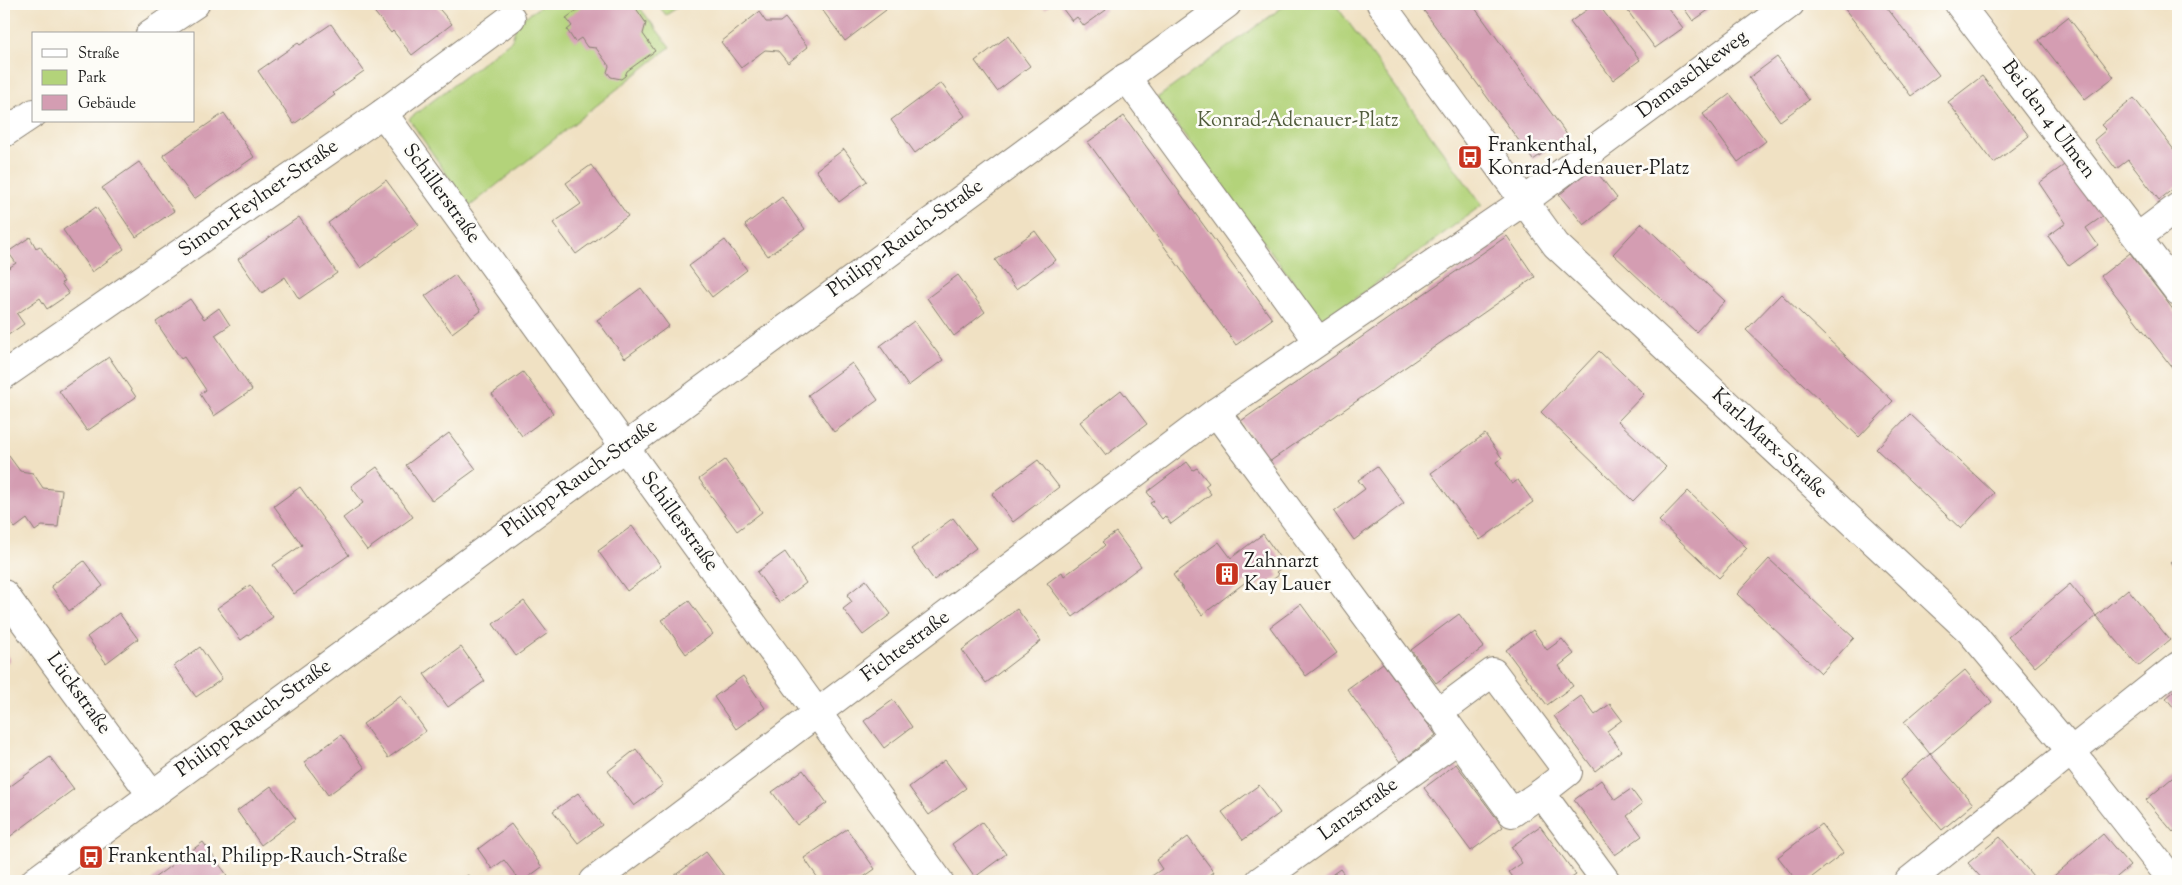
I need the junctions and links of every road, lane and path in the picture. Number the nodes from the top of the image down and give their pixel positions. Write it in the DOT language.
graph roads {
  1 [pos="195,4"];
  2 [pos="1227,4"];
  3 [pos="1381,4"];
  4 [pos="1790,4"];
  5 [pos="1959,4"];
  6 [pos="511,18"];
  7 [pos="153,32"];
  8 [pos="1126,77"];
  9 [pos="32,114"];
  10 [pos="383,114"];
  11 [pos="4,133"];
  12 [pos="1524,201"];
  13 [pos="2178,207"];
  14 [pos="2138,237"];
  15 [pos="2178,291"];
  16 [pos="1318,341"];
  17 [pos="4,375"];
  18 [pos="1216,412"];
  19 [pos="624,446"];
  20 [pos="4,594"];
  21 [pos="2178,666"];
  22 [pos="1438,712"];
  23 [pos="818,714"];
  24 [pos="1458,739"];
  25 [pos="2070,752"];
  26 [pos="1541,793"];
  27 [pos="151,794"];
  28 [pos="35,881"];
  29 [pos="594,881"];
  30 [pos="939,881"];
  31 [pos="1260,881"];
  32 [pos="1606,881"];
  33 [pos="1909,881"];
  34 [pos="2173,881"];
  1 -- 7 [label="street"];
  2 -- 8 [label="street, Philipp-Rauch-Straße"];
  3 -- 12 [label="street"];
  4 -- 12 [label="street, Damaschkeweg"];
  5 -- 14 [label="street, Bei den 4 Ulmen"];
  6 -- 10 [label="street, Simon-Feylner-Straße"];
  8 -- 16 [label="street"];
  8 -- 19 [label="street, Philipp-Rauch-Straße"];
  9 -- 11 [label="street"];
  10 -- 17 [label="street, Simon-Feylner-Straße"];
  10 -- 19 [label="street, Schillerstraße"];
  12 -- 16 [label="street"];
  12 -- 25 [label="street, Karl-Marx-Straße"];
  13 -- 14 [label="street"];
  14 -- 15 [label="street, Bei den 4 Ulmen"];
  16 -- 18 [label="street"];
  18 -- 22 [label="street"];
  18 -- 23 [label="street, Fichtestraße"];
  19 -- 23 [label="street, Schillerstraße"];
  19 -- 27 [label="street, Philipp-Rauch-Straße"];
  20 -- 27 [label="street, Lückstraße"];
  21 -- 25 [label="street"];
  22 -- 24 [label="street"];
  22 -- 26 [label="street"];
  23 -- 29 [label="street, Fichtestraße"];
  23 -- 30 [label="street, Schillerstraße"];
  24 -- 26 [label="street"];
  24 -- 31 [label="street, Lanzstraße"];
  25 -- 33 [label="street"];
  25 -- 34 [label="street, Karl-Marx-Straße"];
  26 -- 32 [label="street"];
  27 -- 28 [label="street, Philipp-Rauch-Straße"];
}
